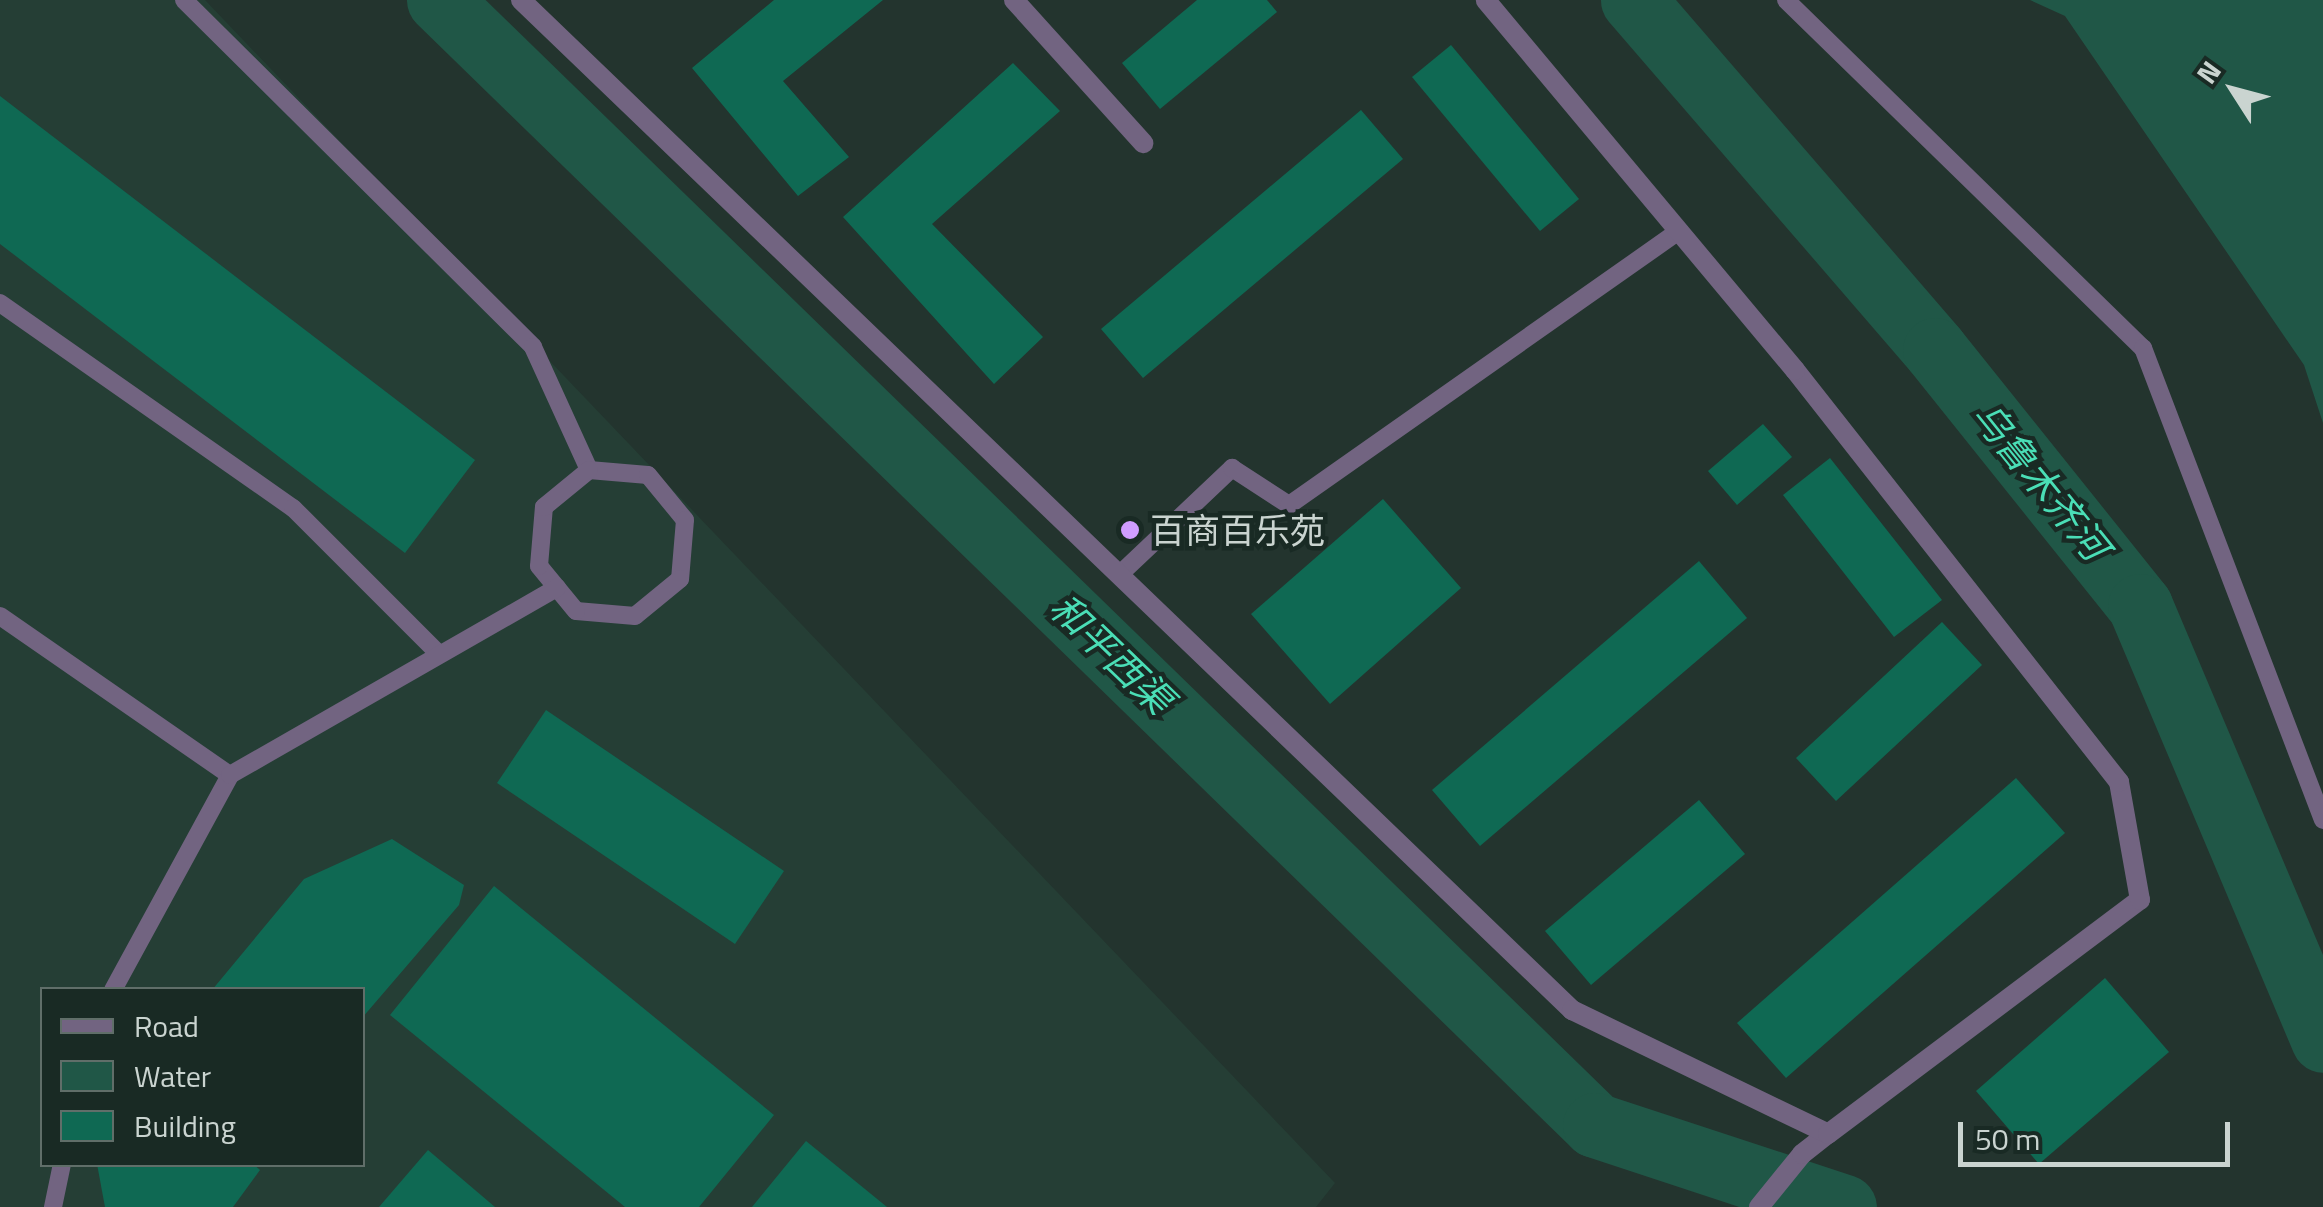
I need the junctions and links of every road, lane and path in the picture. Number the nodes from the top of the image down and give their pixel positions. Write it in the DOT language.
graph roads {
  1 [pos="184,0"];
  2 [pos="521,0"];
  3 [pos="1014,0"];
  4 [pos="1486,0"];
  5 [pos="1786,0"];
  6 [pos="1143,144"];
  7 [pos="1680,231"];
  8 [pos="0,303"];
  9 [pos="589,470"];
  10 [pos="1119,575"];
  11 [pos="557,588"];
  12 [pos="0,616"];
  13 [pos="437,652"];
  14 [pos="230,775"];
  15 [pos="2323,820"];
  16 [pos="115,987"];
  17 [pos="1828,1134"];
  18 [pos="61,1167"];
  19 [pos="54,1207"];
  20 [pos="1759,1207"];
  1 -- 9 [label="lane"];
  2 -- 10 [label="street"];
  3 -- 6 [label="street"];
  4 -- 7 [label="street"];
  5 -- 15 [label="lane"];
  7 -- 10 [label="lane"];
  7 -- 17 [label="street"];
  8 -- 13 [label="lane"];
  9 -- 11 [label="lane"];
  9 -- 11 [label="lane"];
  10 -- 17 [label="street"];
  11 -- 13 [label="lane"];
  12 -- 14 [label="lane"];
  13 -- 14 [label="lane"];
  14 -- 16 [label="lane"];
  17 -- 20 [label="street"];
  18 -- 19 [label="lane"];
}
